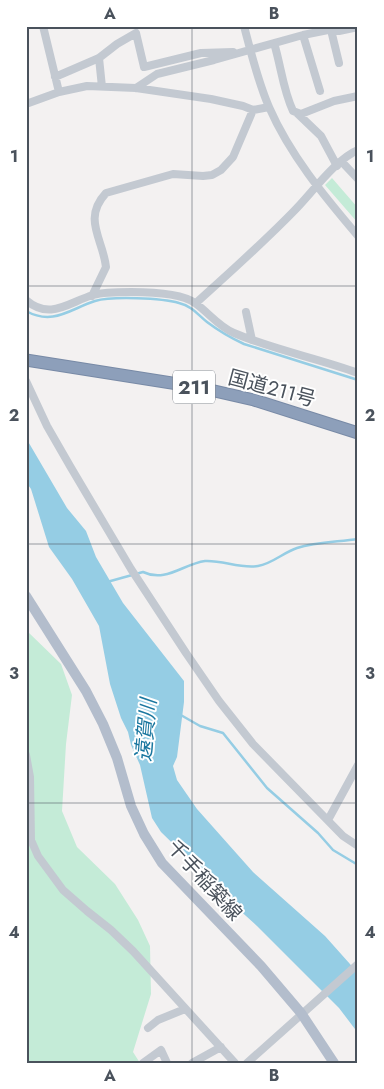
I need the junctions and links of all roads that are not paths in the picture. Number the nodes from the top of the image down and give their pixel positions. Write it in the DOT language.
graph roads {
  1 [pos="43,26"];
  2 [pos="244,26"];
  3 [pos="358,27"];
  4 [pos="336,29"];
  5 [pos="138,30"];
  6 [pos="303,35"];
  7 [pos="274,43"];
  8 [pos="250,49"];
  9 [pos="240,52"];
  10 [pos="99,58"];
  11 [pos="339,63"];
  12 [pos="55,77"];
  13 [pos="102,87"];
  14 [pos="136,88"];
  15 [pos="320,91"];
  16 [pos="58,92"];
  17 [pos="358,96"];
  18 [pos="26,104"];
  19 [pos="269,107"];
  20 [pos="253,110"];
  21 [pos="297,113"];
  22 [pos="358,150"];
  23 [pos="340,164"];
  24 [pos="358,179"];
  25 [pos="317,186"];
  26 [pos="358,236"];
  27 [pos="92,296"];
  28 [pos="26,300"];
  29 [pos="196,304"];
  30 [pos="246,312"];
  31 [pos="252,340"];
  32 [pos="26,360"];
  33 [pos="358,373"];
  34 [pos="26,381"];
  35 [pos="358,433"];
  36 [pos="26,596"];
  37 [pos="26,755"];
  38 [pos="358,765"];
  39 [pos="328,820"];
  40 [pos="358,846"];
  41 [pos="357,965"];
  42 [pos="185,1009"];
  43 [pos="303,1012"];
  44 [pos="148,1028"];
  45 [pos="221,1047"];
  46 [pos="143,1063"];
  47 [pos="167,1063"];
  48 [pos="192,1063"];
  49 [pos="235,1063"];
  50 [pos="247,1063"];
  51 [pos="334,1063"];
  1 -- 12 [label="street"];
  2 -- 8 [label="street"];
  3 -- 4 [label="street"];
  4 -- 6 [label="street"];
  4 -- 11 [label="street"];
  5 -- 9 [label="street"];
  5 -- 10 [label="street"];
  6 -- 7 [label="street"];
  6 -- 15 [label="street"];
  7 -- 8 [label="street"];
  7 -- 21 [label="street"];
  8 -- 9 [label="street"];
  8 -- 19 [label="street"];
  9 -- 14 [label="street"];
  10 -- 12 [label="street"];
  10 -- 13 [label="street"];
  12 -- 16 [label="street"];
  13 -- 14 [label="street"];
  13 -- 16 [label="street"];
  14 -- 20 [label="street"];
  16 -- 18 [label="street"];
  17 -- 21 [label="street"];
  19 -- 20 [label="street"];
  19 -- 25 [label="street"];
  20 -- 27 [label="street"];
  21 -- 23 [label="street"];
  22 -- 23 [label="street"];
  23 -- 24 [label="street"];
  23 -- 25 [label="street"];
  25 -- 26 [label="street"];
  25 -- 29 [label="street"];
  27 -- 28 [label="street"];
  27 -- 29 [label="street"];
  29 -- 31 [label="street"];
  30 -- 31 [label="street"];
  31 -- 33 [label="street"];
  32 -- 35 [label="highway, 国道211号 / 211"];
  34 -- 39 [label="street"];
  36 -- 43 [label="main road, 千手稲築線"];
  37 -- 42 [label="street"];
  38 -- 39 [label="street"];
  39 -- 40 [label="street"];
  41 -- 43 [label="street"];
  42 -- 44 [label="street"];
  42 -- 45 [label="street"];
  43 -- 50 [label="street"];
  43 -- 51 [label="main road, 千手稲築線"];
  45 -- 48 [label="street"];
  45 -- 49 [label="street"];
  46 -- 47 [label="street"];
}
